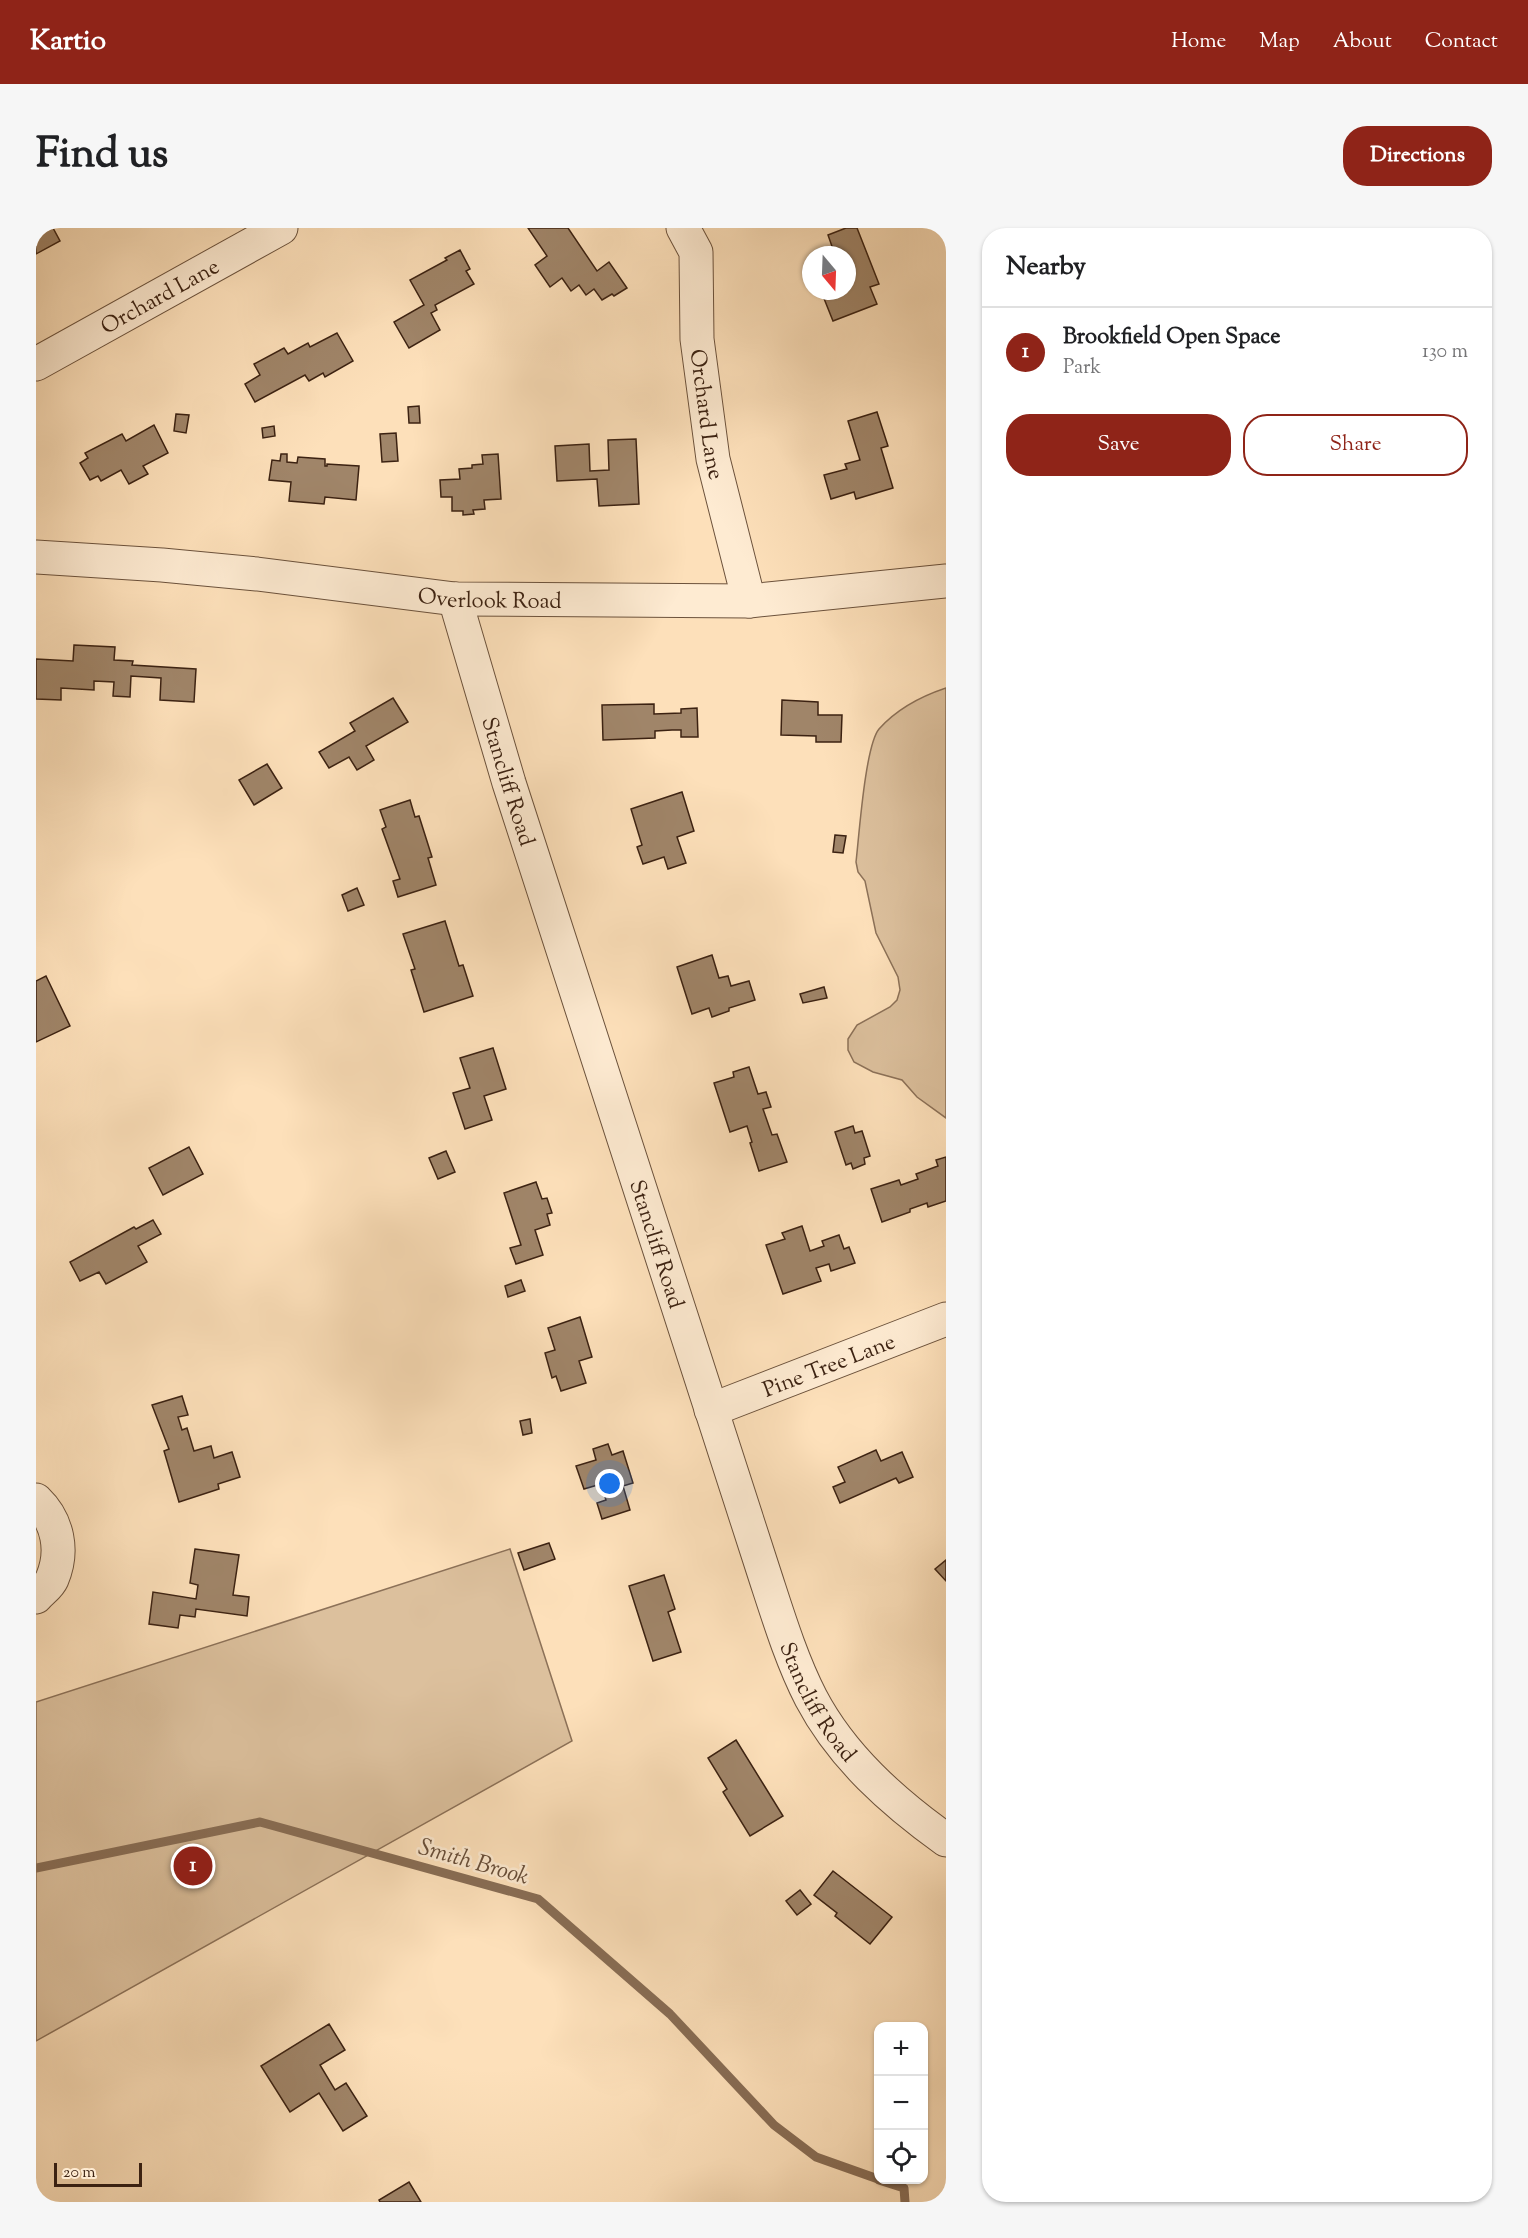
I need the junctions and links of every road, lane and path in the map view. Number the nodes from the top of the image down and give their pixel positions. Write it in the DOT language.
graph roads {
  1 [pos="281,228"];
  2 [pos="683,228"];
  3 [pos="36,364"];
  4 [pos="36,557"];
  5 [pos="946,581"];
  6 [pos="455,599"];
  7 [pos="749,601"];
  8 [pos="946,1319"];
  9 [pos="711,1410"];
  10 [pos="36,1500"];
  11 [pos="36,1597"];
  12 [pos="946,1840"];
  1 -- 3 [label="street, Orchard Lane"];
  2 -- 7 [label="street, Orchard Lane"];
  4 -- 6 [label="street, Overlook Road"];
  5 -- 7 [label="street, Overlook Road"];
  6 -- 7 [label="street, Overlook Road"];
  6 -- 9 [label="street, Stancliff Road"];
  8 -- 9 [label="street, Pine Tree Lane"];
  9 -- 12 [label="street, Stancliff Road"];
  10 -- 11 [label="street"];
}
